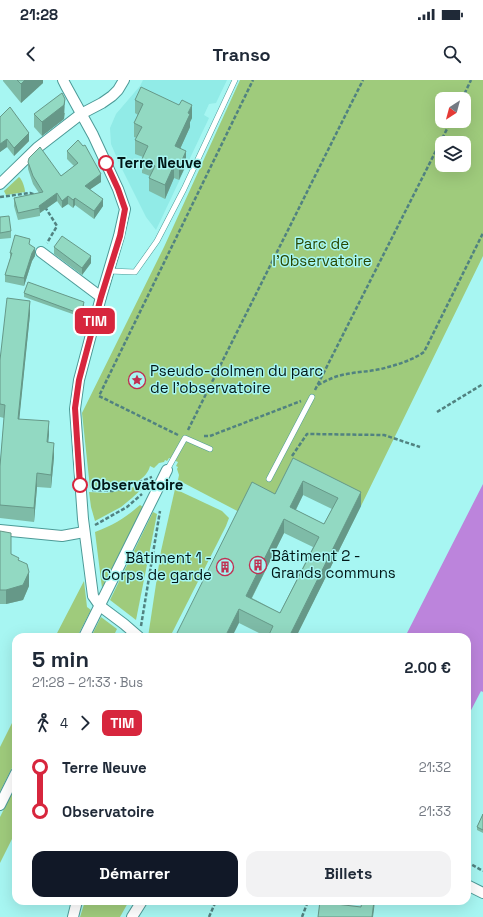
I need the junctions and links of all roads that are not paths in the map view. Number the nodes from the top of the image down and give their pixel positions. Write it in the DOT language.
graph roads {
  1 [pos="63,80"];
  2 [pos="124,80"];
  3 [pos="236,80"];
  4 [pos="81,114"];
  5 [pos="0,184"];
  6 [pos="41,252"];
  7 [pos="109,271"];
  8 [pos="101,297"];
  9 [pos="312,397"];
  10 [pos="210,449"];
  11 [pos="167,470"];
  12 [pos="269,479"];
  13 [pos="0,530"];
  14 [pos="84,532"];
  15 [pos="100,606"];
  16 [pos="86,633"];
  17 [pos="134,633"];
  18 [pos="12,781"];
  19 [pos="0,805"];
  20 [pos="471,887"];
  21 [pos="483,893"];
  22 [pos="76,905"];
  23 [pos="140,905"];
  24 [pos="73,917"];
  25 [pos="132,917"];
  1 -- 4 [label="street"];
  2 -- 4 [label="street"];
  3 -- 7 [label="lane"];
  4 -- 5 [label="street"];
  4 -- 7 [label="street"];
  6 -- 8 [label="street"];
  7 -- 8 [label="street"];
  8 -- 14 [label="street"];
  9 -- 12 [label="lane"];
  10 -- 11 [label="lane"];
  11 -- 15 [label="street"];
  13 -- 14 [label="street"];
  14 -- 15 [label="street"];
  15 -- 16 [label="street"];
  15 -- 17 [label="street"];
  18 -- 19 [label="street"];
  20 -- 21 [label="street"];
  22 -- 24 [label="street"];
  23 -- 25 [label="street"];
}
